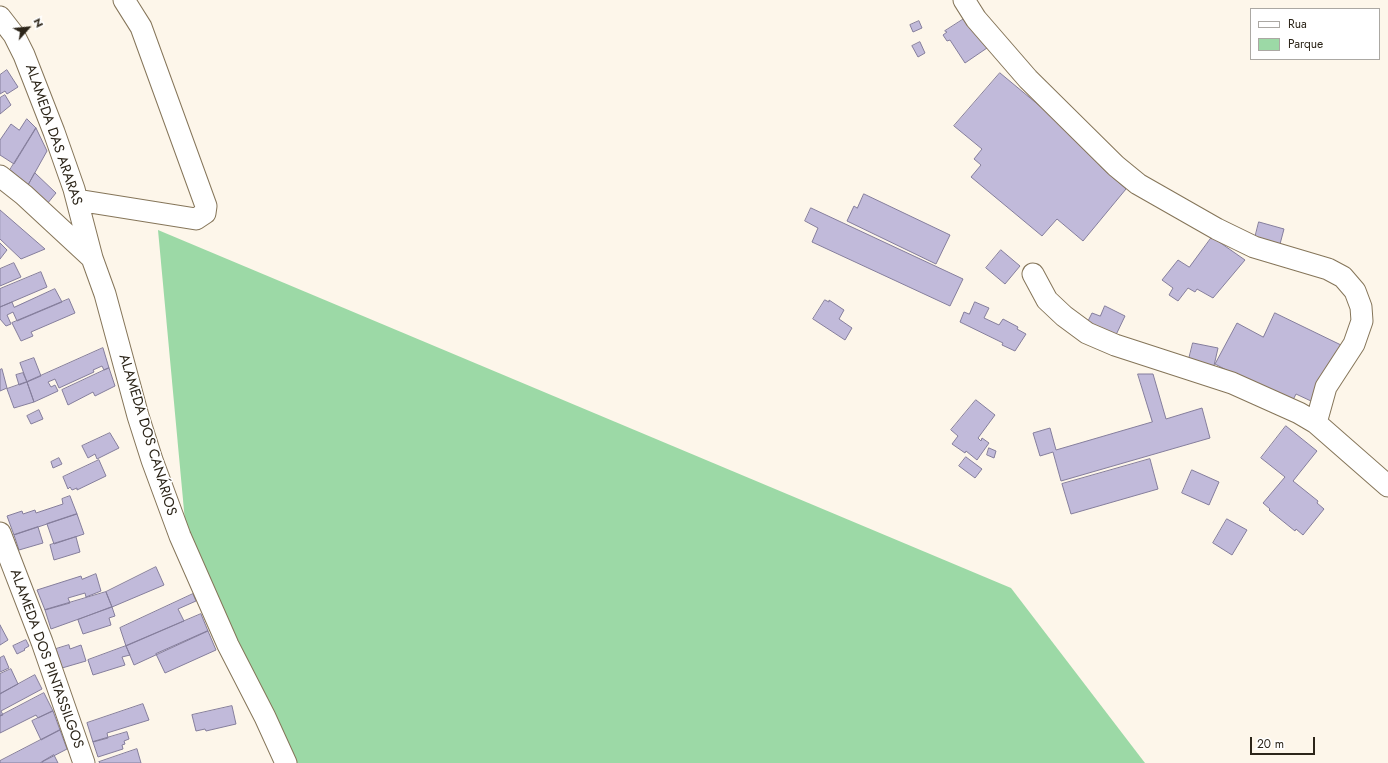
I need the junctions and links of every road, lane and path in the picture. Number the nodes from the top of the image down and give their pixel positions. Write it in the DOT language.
graph roads {
  1 [pos="124,0"];
  2 [pos="964,0"];
  3 [pos="0,17"];
  4 [pos="0,176"];
  5 [pos="77,200"];
  6 [pos="92,258"];
  7 [pos="1033,274"];
  8 [pos="1316,423"];
  9 [pos="1388,486"];
  10 [pos="0,533"];
  11 [pos="84,763"];
  12 [pos="286,763"];
  1 -- 5 [label="street"];
  2 -- 8 [label="street"];
  3 -- 5 [label="street, ALAMEDA DAS ARARAS"];
  4 -- 6 [label="street, ALAMEDA DOS CANÁRIOS"];
  5 -- 6 [label="street, ALAMEDA DAS ARARAS"];
  6 -- 12 [label="street, ALAMEDA DOS CANÁRIOS"];
  7 -- 8 [label="street"];
  8 -- 9 [label="street"];
  10 -- 11 [label="street, ALAMEDA DOS PINTASSILGOS"];
}
